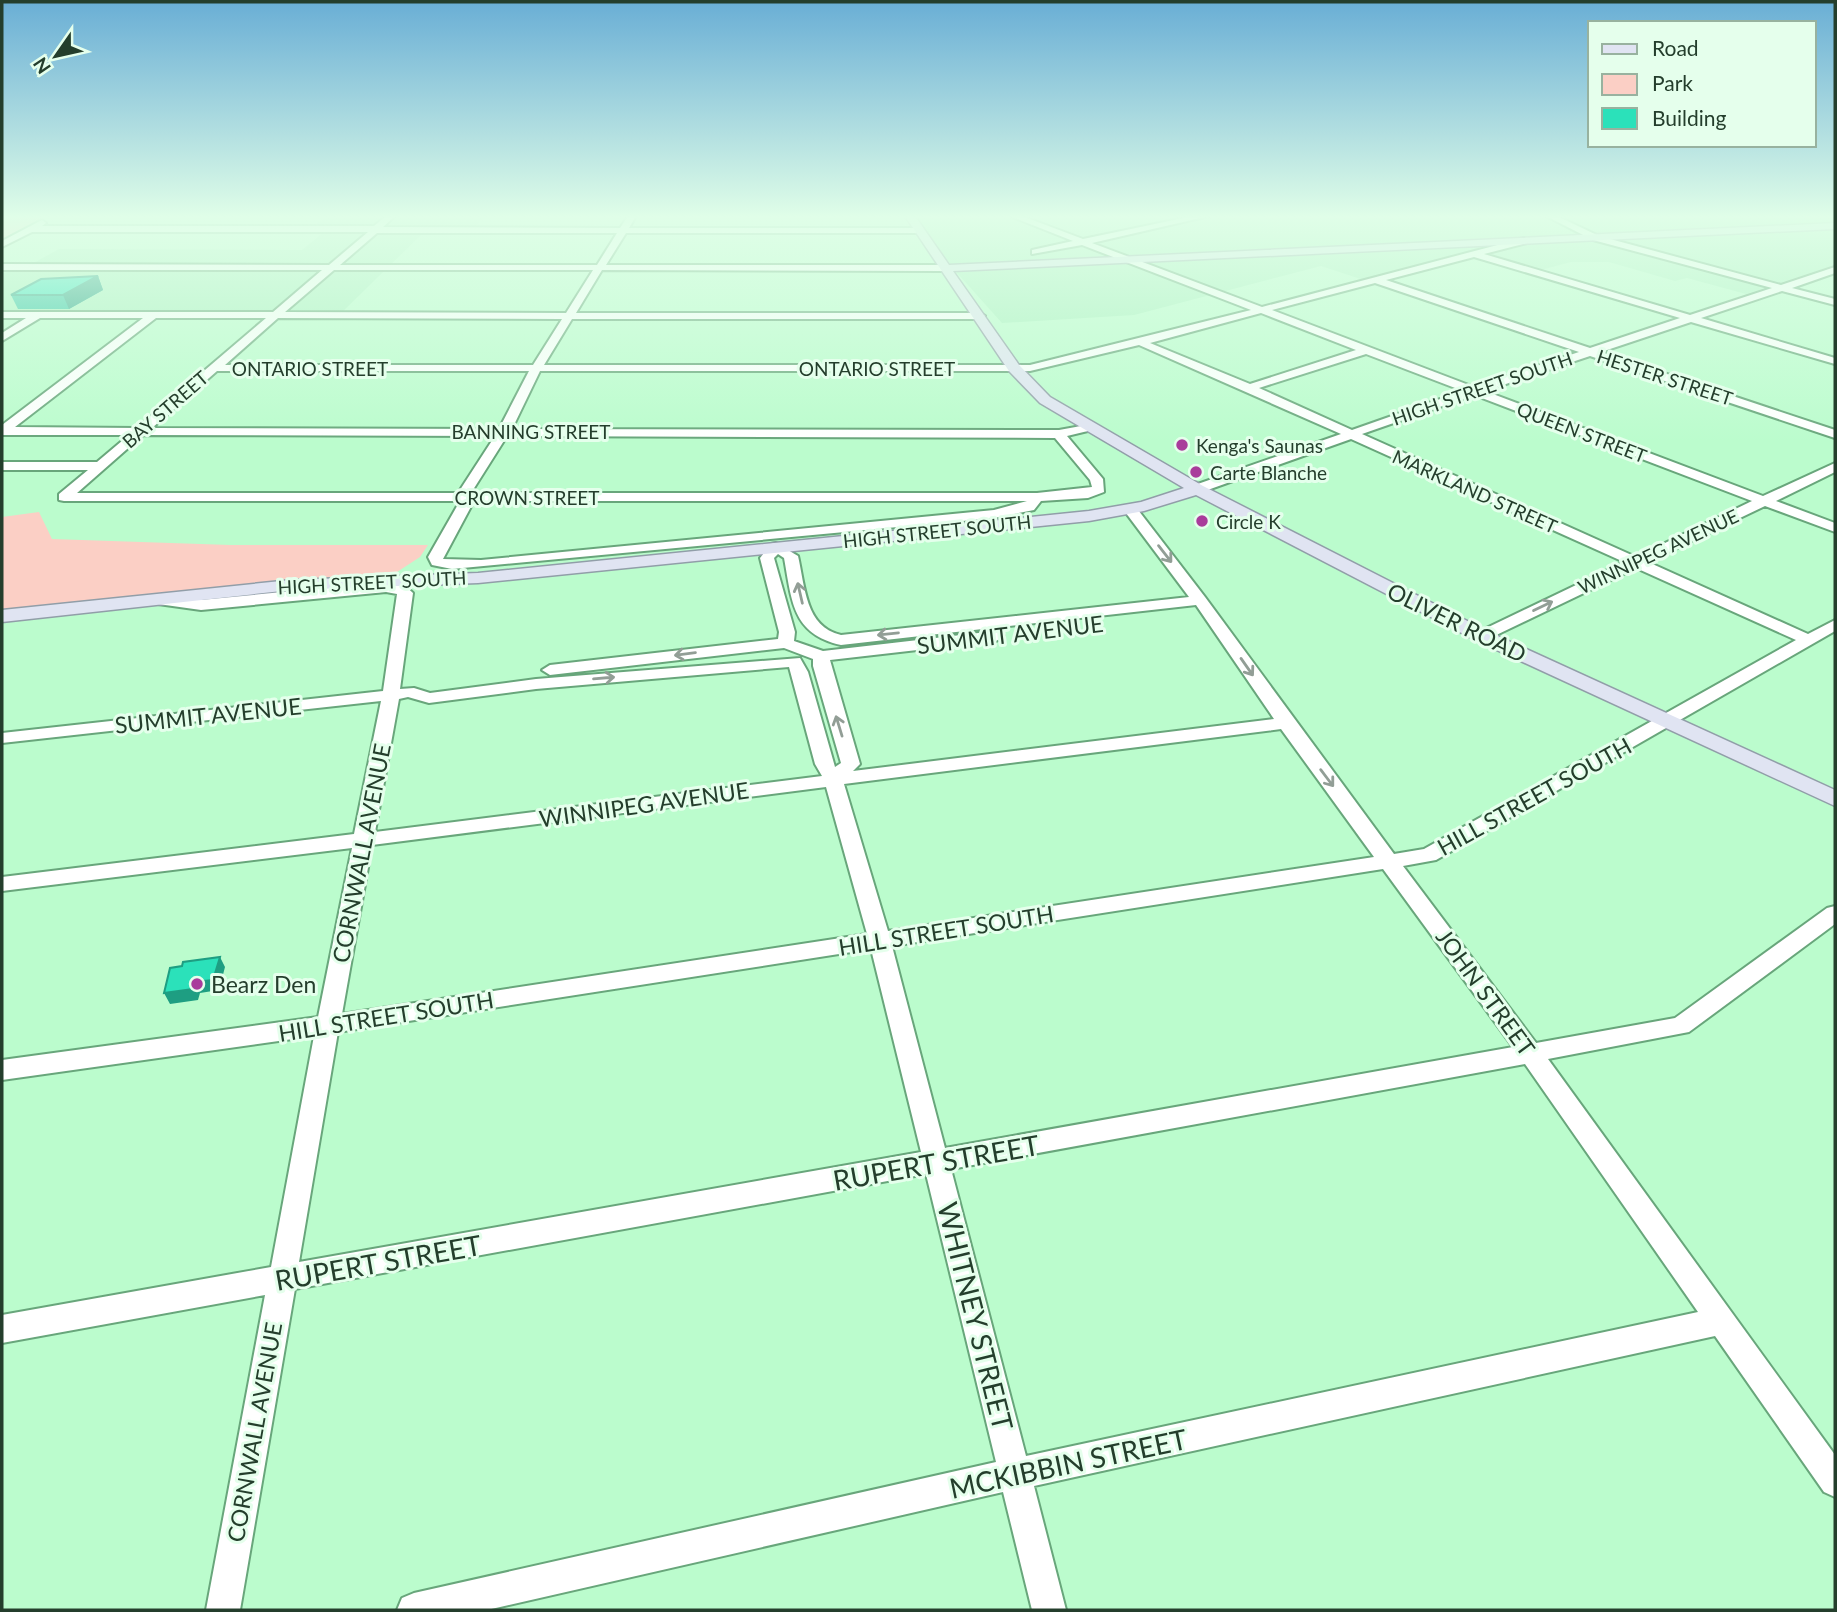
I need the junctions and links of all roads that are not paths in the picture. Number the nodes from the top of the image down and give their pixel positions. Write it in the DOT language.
graph roads {
  1 [pos="303,291"];
  2 [pos="584,291"];
  3 [pos="962,291"];
  4 [pos="1214,291"];
  5 [pos="1331,291"];
  6 [pos="1409,291"];
  7 [pos="1599,291"];
  8 [pos="1769,291"];
  9 [pos="1797,291"];
  10 [pos="1835,302"];
  11 [pos="1261,309"];
  12 [pos="2,315"];
  13 [pos="37,315"];
  14 [pos="154,315"];
  15 [pos="275,315"];
  16 [pos="569,316"];
  17 [pos="980,317"];
  18 [pos="1689,318"];
  19 [pos="2,338"];
  20 [pos="1140,342"];
  21 [pos="1367,349"];
  22 [pos="1588,351"];
  23 [pos="1835,361"];
  24 [pos="214,368"];
  25 [pos="536,368"];
  26 [pos="1014,368"];
  27 [pos="1249,388"];
  28 [pos="1473,391"];
  29 [pos="1088,427"];
  30 [pos="505,430"];
  31 [pos="2,431"];
  32 [pos="140,432"];
  33 [pos="1835,434"];
  34 [pos="1059,435"];
  35 [pos="1350,435"];
  36 [pos="2,466"];
  37 [pos="99,466"];
  38 [pos="1835,467"];
  39 [pos="1197,489"];
  40 [pos="466,497"];
  41 [pos="1037,497"];
  42 [pos="1764,500"];
  43 [pos="1130,509"];
  44 [pos="1835,528"];
  45 [pos="776,547"];
  46 [pos="1634,562"];
  47 [pos="156,600"];
  48 [pos="1204,605"];
  49 [pos="2,616"];
  50 [pos="1835,625"];
  51 [pos="1482,636"];
  52 [pos="1809,640"];
  53 [pos="785,643"];
  54 [pos="821,661"];
  55 [pos="794,662"];
  56 [pos="537,678"];
  57 [pos="391,695"];
  58 [pos="1667,722"];
  59 [pos="1286,723"];
  60 [pos="2,738"];
  61 [pos="833,779"];
  62 [pos="1835,799"];
  63 [pos="364,842"];
  64 [pos="1390,862"];
  65 [pos="2,884"];
  66 [pos="1835,913"];
  67 [pos="880,940"];
  68 [pos="328,1025"];
  69 [pos="1532,1055"];
  70 [pos="2,1070"];
  71 [pos="937,1162"];
  72 [pos="281,1279"];
  73 [pos="1723,1321"];
  74 [pos="2,1329"];
  75 [pos="1015,1474"];
  76 [pos="1833,1474"];
  77 [pos="223,1610"];
  78 [pos="414,1610"];
  79 [pos="1049,1610"];
  1 -- 15 [label="street, BAY STREET"];
  2 -- 16 [label="street"];
  3 -- 17 [label="main road"];
  4 -- 11 [label="street, QUEEN STREET"];
  5 -- 11 [label="street, ONTARIO STREET"];
  6 -- 22 [label="street, HESTER STREET"];
  7 -- 18 [label="street"];
  8 -- 18 [label="street, HIGH STREET SOUTH"];
  9 -- 10 [label="street"];
  11 -- 20 [label="street, ONTARIO STREET"];
  11 -- 21 [label="street, QUEEN STREET"];
  12 -- 13 [label="street"];
  13 -- 14 [label="street"];
  13 -- 19 [label="street"];
  14 -- 15 [label="street"];
  14 -- 31 [label="street"];
  15 -- 16 [label="street"];
  15 -- 24 [label="street, BAY STREET"];
  16 -- 17 [label="street"];
  16 -- 25 [label="street"];
  17 -- 26 [label="main road"];
  18 -- 22 [label="street, HIGH STREET SOUTH"];
  18 -- 23 [label="street"];
  20 -- 26 [label="street, ONTARIO STREET"];
  20 -- 27 [label="street, MARKLAND STREET"];
  21 -- 27 [label="street"];
  21 -- 28 [label="street, QUEEN STREET"];
  22 -- 28 [label="street, HIGH STREET SOUTH"];
  22 -- 33 [label="street, HESTER STREET"];
  24 -- 25 [label="street, ONTARIO STREET"];
  24 -- 32 [label="street, BAY STREET"];
  25 -- 26 [label="street, ONTARIO STREET"];
  25 -- 30 [label="street"];
  26 -- 29 [label="main road"];
  27 -- 35 [label="street, MARKLAND STREET"];
  28 -- 35 [label="street, HIGH STREET SOUTH"];
  28 -- 42 [label="street, QUEEN STREET"];
  29 -- 34 [label="street"];
  29 -- 39 [label="main road, OLIVER ROAD"];
  30 -- 32 [label="street, BANNING STREET"];
  30 -- 34 [label="street, BANNING STREET"];
  30 -- 40 [label="street"];
  31 -- 32 [label="street, BANNING STREET"];
  32 -- 37 [label="street, BAY STREET"];
  34 -- 41 [label="street"];
  35 -- 39 [label="street, HIGH STREET SOUTH"];
  35 -- 46 [label="street, MARKLAND STREET"];
  36 -- 37 [label="street"];
  37 -- 40 [label="street, CROWN STREET"];
  38 -- 42 [label="street, WINNIPEG AVENUE"];
  39 -- 43 [label="main road, HIGH STREET SOUTH"];
  39 -- 51 [label="main road, OLIVER ROAD"];
  40 -- 41 [label="street, CROWN STREET"];
  40 -- 41 [label="street"];
  42 -- 44 [label="street, QUEEN STREET"];
  42 -- 46 [label="street, WINNIPEG AVENUE"];
  43 -- 45 [label="main road, HIGH STREET SOUTH"];
  43 -- 48 [label="street, JOHN STREET, one-way"];
  45 -- 47 [label="main road, HIGH STREET SOUTH"];
  48 -- 45 [label="street, SUMMIT AVENUE, one-way"];
  45 -- 53 [label="street"];
  51 -- 46 [label="street, WINNIPEG AVENUE, one-way"];
  46 -- 52 [label="street, MARKLAND STREET"];
  47 -- 49 [label="main road, HIGH STREET SOUTH"];
  47 -- 57 [label="street, CORNWALL AVENUE"];
  48 -- 54 [label="street, SUMMIT AVENUE"];
  48 -- 59 [label="street, JOHN STREET, one-way"];
  50 -- 52 [label="street, HILL STREET SOUTH"];
  51 -- 58 [label="main road, OLIVER ROAD"];
  52 -- 58 [label="street, HILL STREET SOUTH"];
  53 -- 54 [label="street"];
  53 -- 56 [label="street, SUMMIT AVENUE, one-way"];
  61 -- 54 [label="street, one-way"];
  56 -- 55 [label="street, SUMMIT AVENUE, one-way"];
  55 -- 61 [label="street, WHITNEY STREET"];
  56 -- 57 [label="street, SUMMIT AVENUE"];
  57 -- 60 [label="street, SUMMIT AVENUE"];
  57 -- 63 [label="street, CORNWALL AVENUE"];
  58 -- 62 [label="main road, OLIVER ROAD"];
  58 -- 64 [label="street, HILL STREET SOUTH"];
  59 -- 61 [label="street, WINNIPEG AVENUE"];
  59 -- 64 [label="street, JOHN STREET, one-way"];
  61 -- 63 [label="street, WINNIPEG AVENUE"];
  61 -- 67 [label="street, WHITNEY STREET"];
  63 -- 65 [label="street, WINNIPEG AVENUE"];
  63 -- 68 [label="street, CORNWALL AVENUE"];
  64 -- 67 [label="street, HILL STREET SOUTH"];
  64 -- 69 [label="street, JOHN STREET"];
  66 -- 69 [label="street, RUPERT STREET"];
  67 -- 68 [label="street, HILL STREET SOUTH"];
  67 -- 71 [label="street, WHITNEY STREET"];
  68 -- 70 [label="street, HILL STREET SOUTH"];
  68 -- 72 [label="street, CORNWALL AVENUE"];
  69 -- 71 [label="street, RUPERT STREET"];
  69 -- 73 [label="street, JOHN STREET"];
  71 -- 72 [label="street, RUPERT STREET"];
  71 -- 75 [label="street, WHITNEY STREET"];
  72 -- 74 [label="street, RUPERT STREET"];
  72 -- 77 [label="street, CORNWALL AVENUE"];
  73 -- 75 [label="street, MCKIBBIN STREET"];
  73 -- 76 [label="street, JOHN STREET"];
  75 -- 78 [label="street, MCKIBBIN STREET"];
  75 -- 79 [label="street, WHITNEY STREET"];
}
